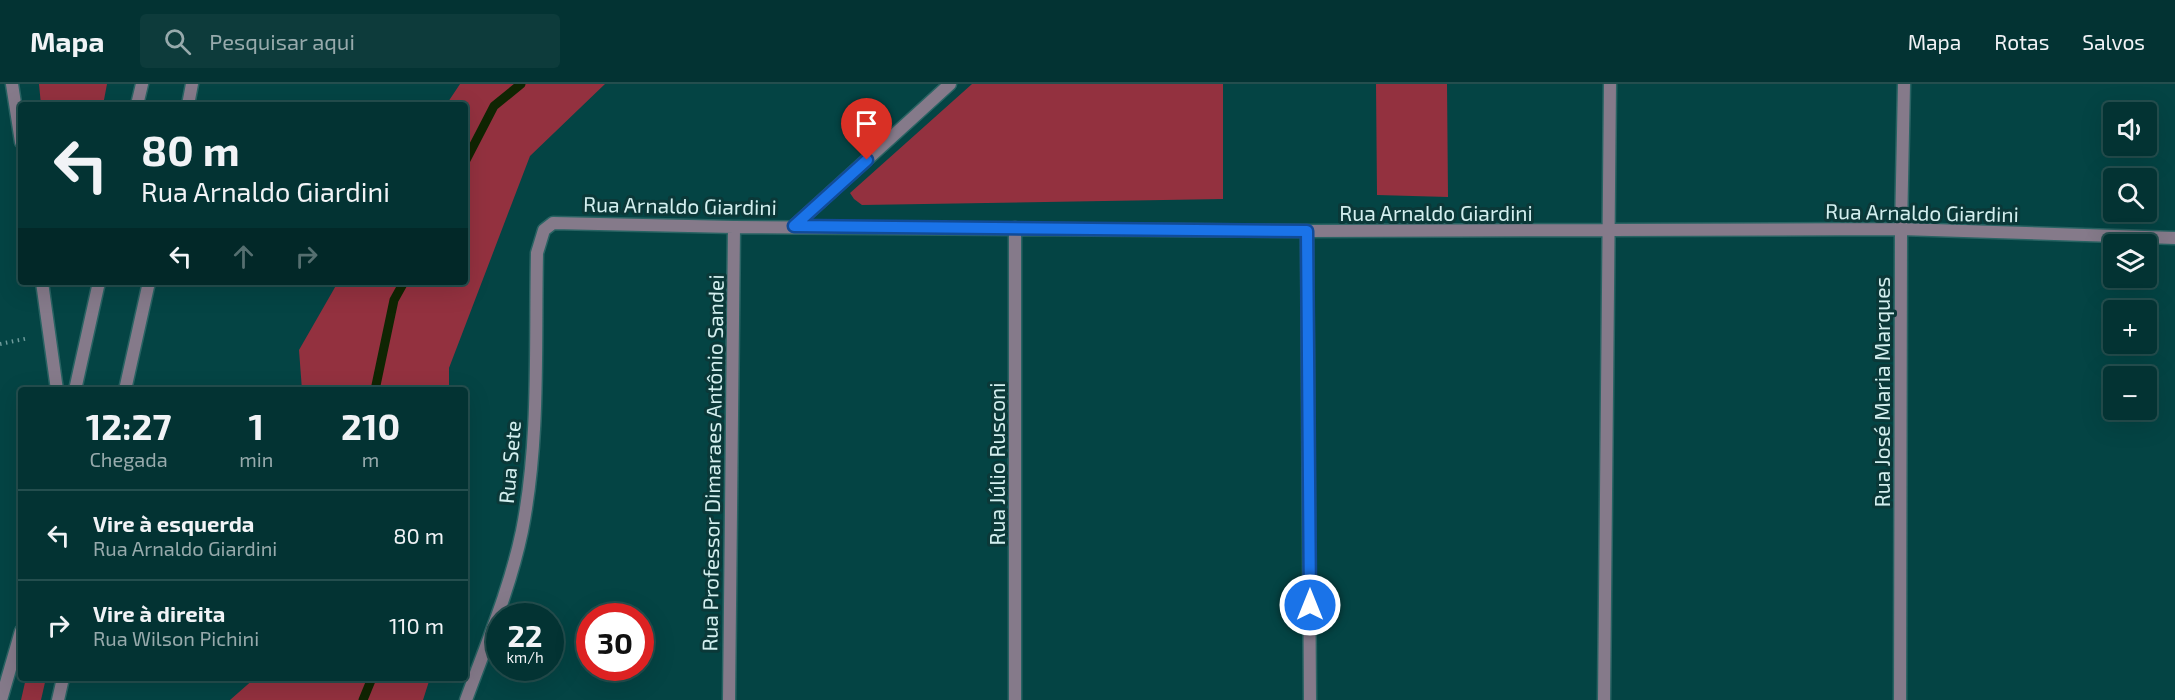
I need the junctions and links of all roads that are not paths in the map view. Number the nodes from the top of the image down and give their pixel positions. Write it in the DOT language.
graph roads {
  1 [pos="12,84"];
  2 [pos="142,84"];
  3 [pos="192,84"];
  4 [pos="951,84"];
  5 [pos="1610,84"];
  6 [pos="1904,84"];
  7 [pos="138,102"];
  8 [pos="189,102"];
  9 [pos="18,123"];
  10 [pos="553,223"];
  11 [pos="794,226"];
  12 [pos="734,227"];
  13 [pos="1016,228"];
  14 [pos="1901,229"];
  15 [pos="1307,231"];
  16 [pos="1609,231"];
  17 [pos="2175,238"];
  18 [pos="42,285"];
  19 [pos="98,285"];
  20 [pos="148,285"];
  21 [pos="57,387"];
  22 [pos="76,387"];
  23 [pos="126,387"];
  24 [pos="18,641"];
  25 [pos="62,681"];
  26 [pos="0,700"];
  27 [pos="58,700"];
  28 [pos="466,700"];
  29 [pos="729,700"];
  30 [pos="1015,700"];
  31 [pos="1310,700"];
  32 [pos="1604,700"];
  33 [pos="1900,700"];
  1 -- 9 [label="street"];
  2 -- 7 [label="street"];
  3 -- 8 [label="street"];
  4 -- 11 [label="street"];
  5 -- 16 [label="street"];
  6 -- 14 [label="street, Rua José Maria Marques"];
  10 -- 12 [label="street, Rua Arnaldo Giardini"];
  10 -- 28 [label="street, Rua Sete"];
  11 -- 12 [label="street, Rua Arnaldo Giardini"];
  11 -- 13 [label="street, Rua Arnaldo Giardini"];
  12 -- 29 [label="street, Rua Professor Dimaraes Antônio Sandei"];
  13 -- 15 [label="street, Rua Arnaldo Giardini"];
  13 -- 30 [label="street, Rua Júlio Rusconi"];
  14 -- 16 [label="street, Rua Arnaldo Giardini"];
  14 -- 17 [label="street, Rua Arnaldo Giardini"];
  14 -- 33 [label="street, Rua José Maria Marques"];
  15 -- 16 [label="street, Rua Arnaldo Giardini"];
  15 -- 31 [label="street"];
  16 -- 32 [label="street"];
  18 -- 21 [label="street"];
  19 -- 22 [label="street"];
  20 -- 23 [label="street"];
  24 -- 26 [label="street"];
  25 -- 27 [label="street"];
}
